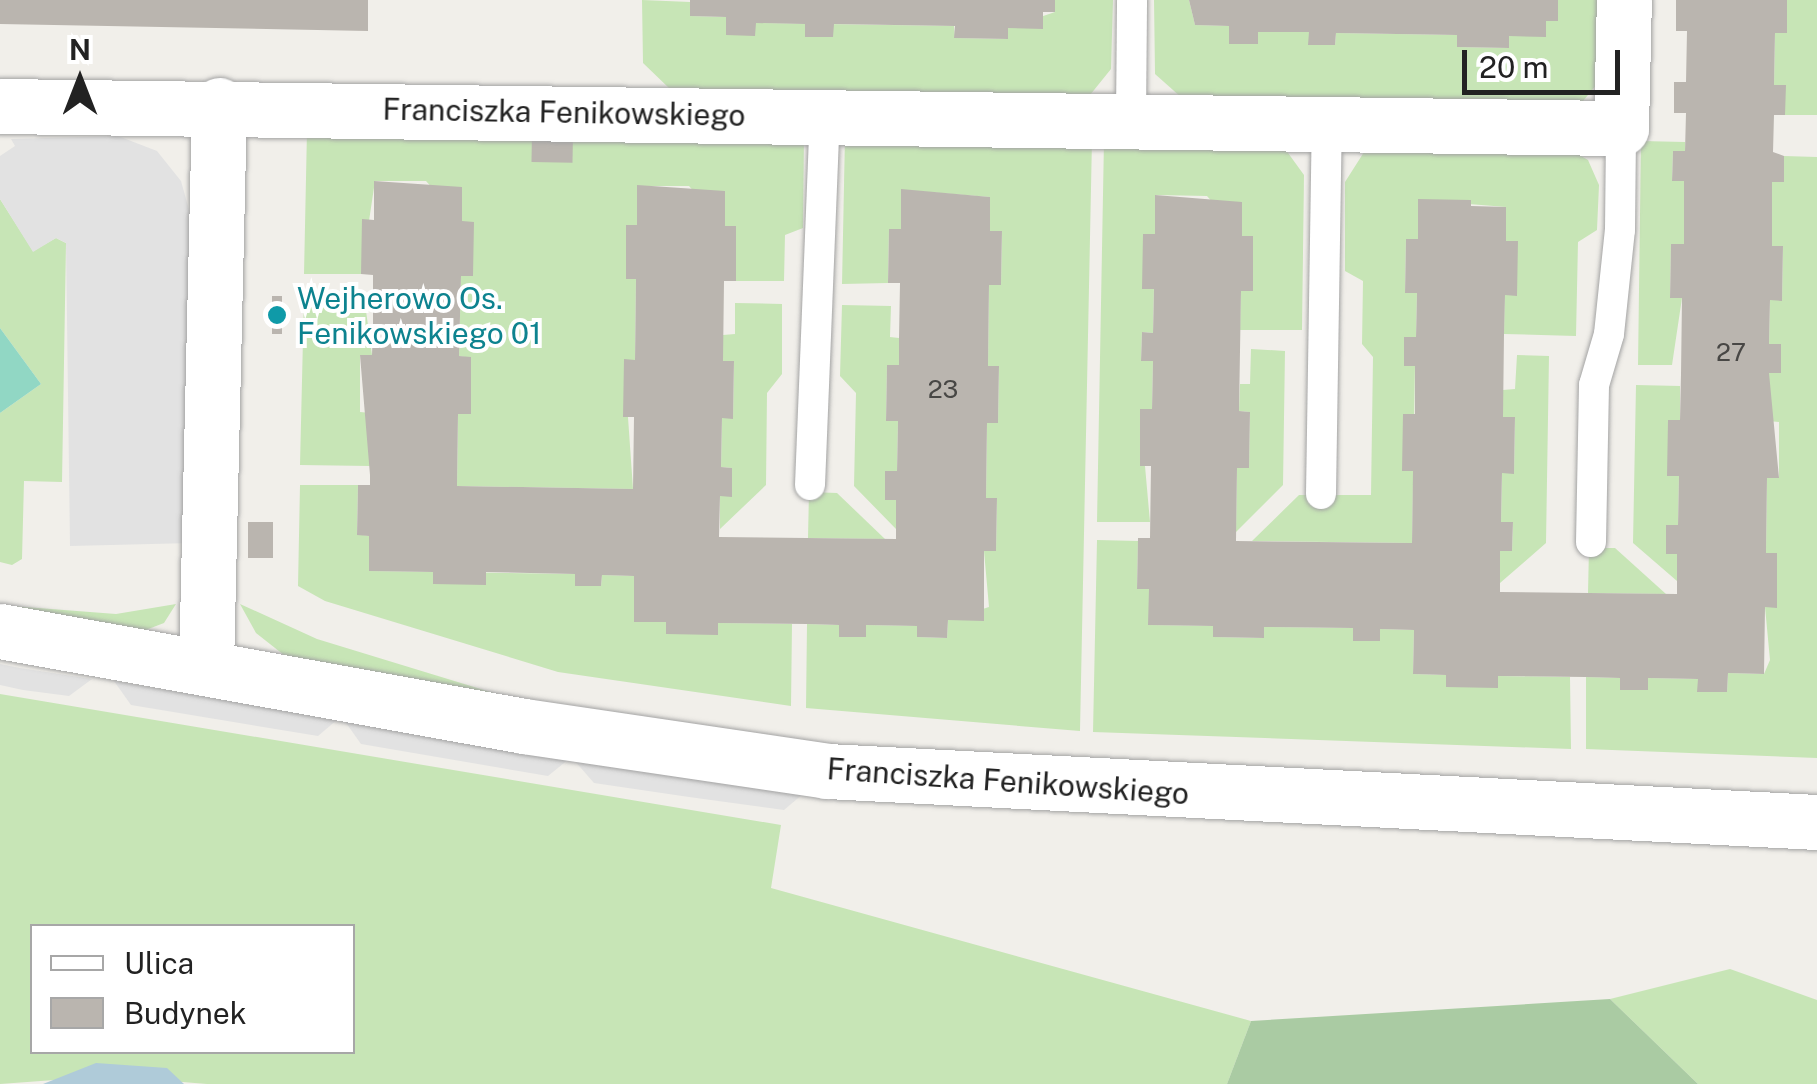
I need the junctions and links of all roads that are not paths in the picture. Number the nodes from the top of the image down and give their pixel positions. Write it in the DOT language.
graph roads {
  1 [pos="1132,0"];
  2 [pos="1624,0"];
  3 [pos="219,105"];
  4 [pos="0,106"];
  5 [pos="824,116"];
  6 [pos="1131,119"];
  7 [pos="1327,122"];
  8 [pos="1621,128"];
  9 [pos="810,486"];
  10 [pos="1320,494"];
  11 [pos="1591,542"];
  12 [pos="0,631"];
  13 [pos="206,667"];
  14 [pos="1817,822"];
  1 -- 6 [label="lane"];
  2 -- 8 [label="street"];
  3 -- 4 [label="street, Franciszka Fenikowskiego"];
  3 -- 5 [label="street, Franciszka Fenikowskiego"];
  3 -- 13 [label="street"];
  5 -- 6 [label="street, Franciszka Fenikowskiego"];
  5 -- 9 [label="lane"];
  6 -- 7 [label="street, Franciszka Fenikowskiego"];
  7 -- 8 [label="street, Franciszka Fenikowskiego"];
  7 -- 10 [label="lane"];
  8 -- 11 [label="lane"];
  12 -- 13 [label="street, Franciszka Fenikowskiego"];
  13 -- 14 [label="street, Franciszka Fenikowskiego"];
}
